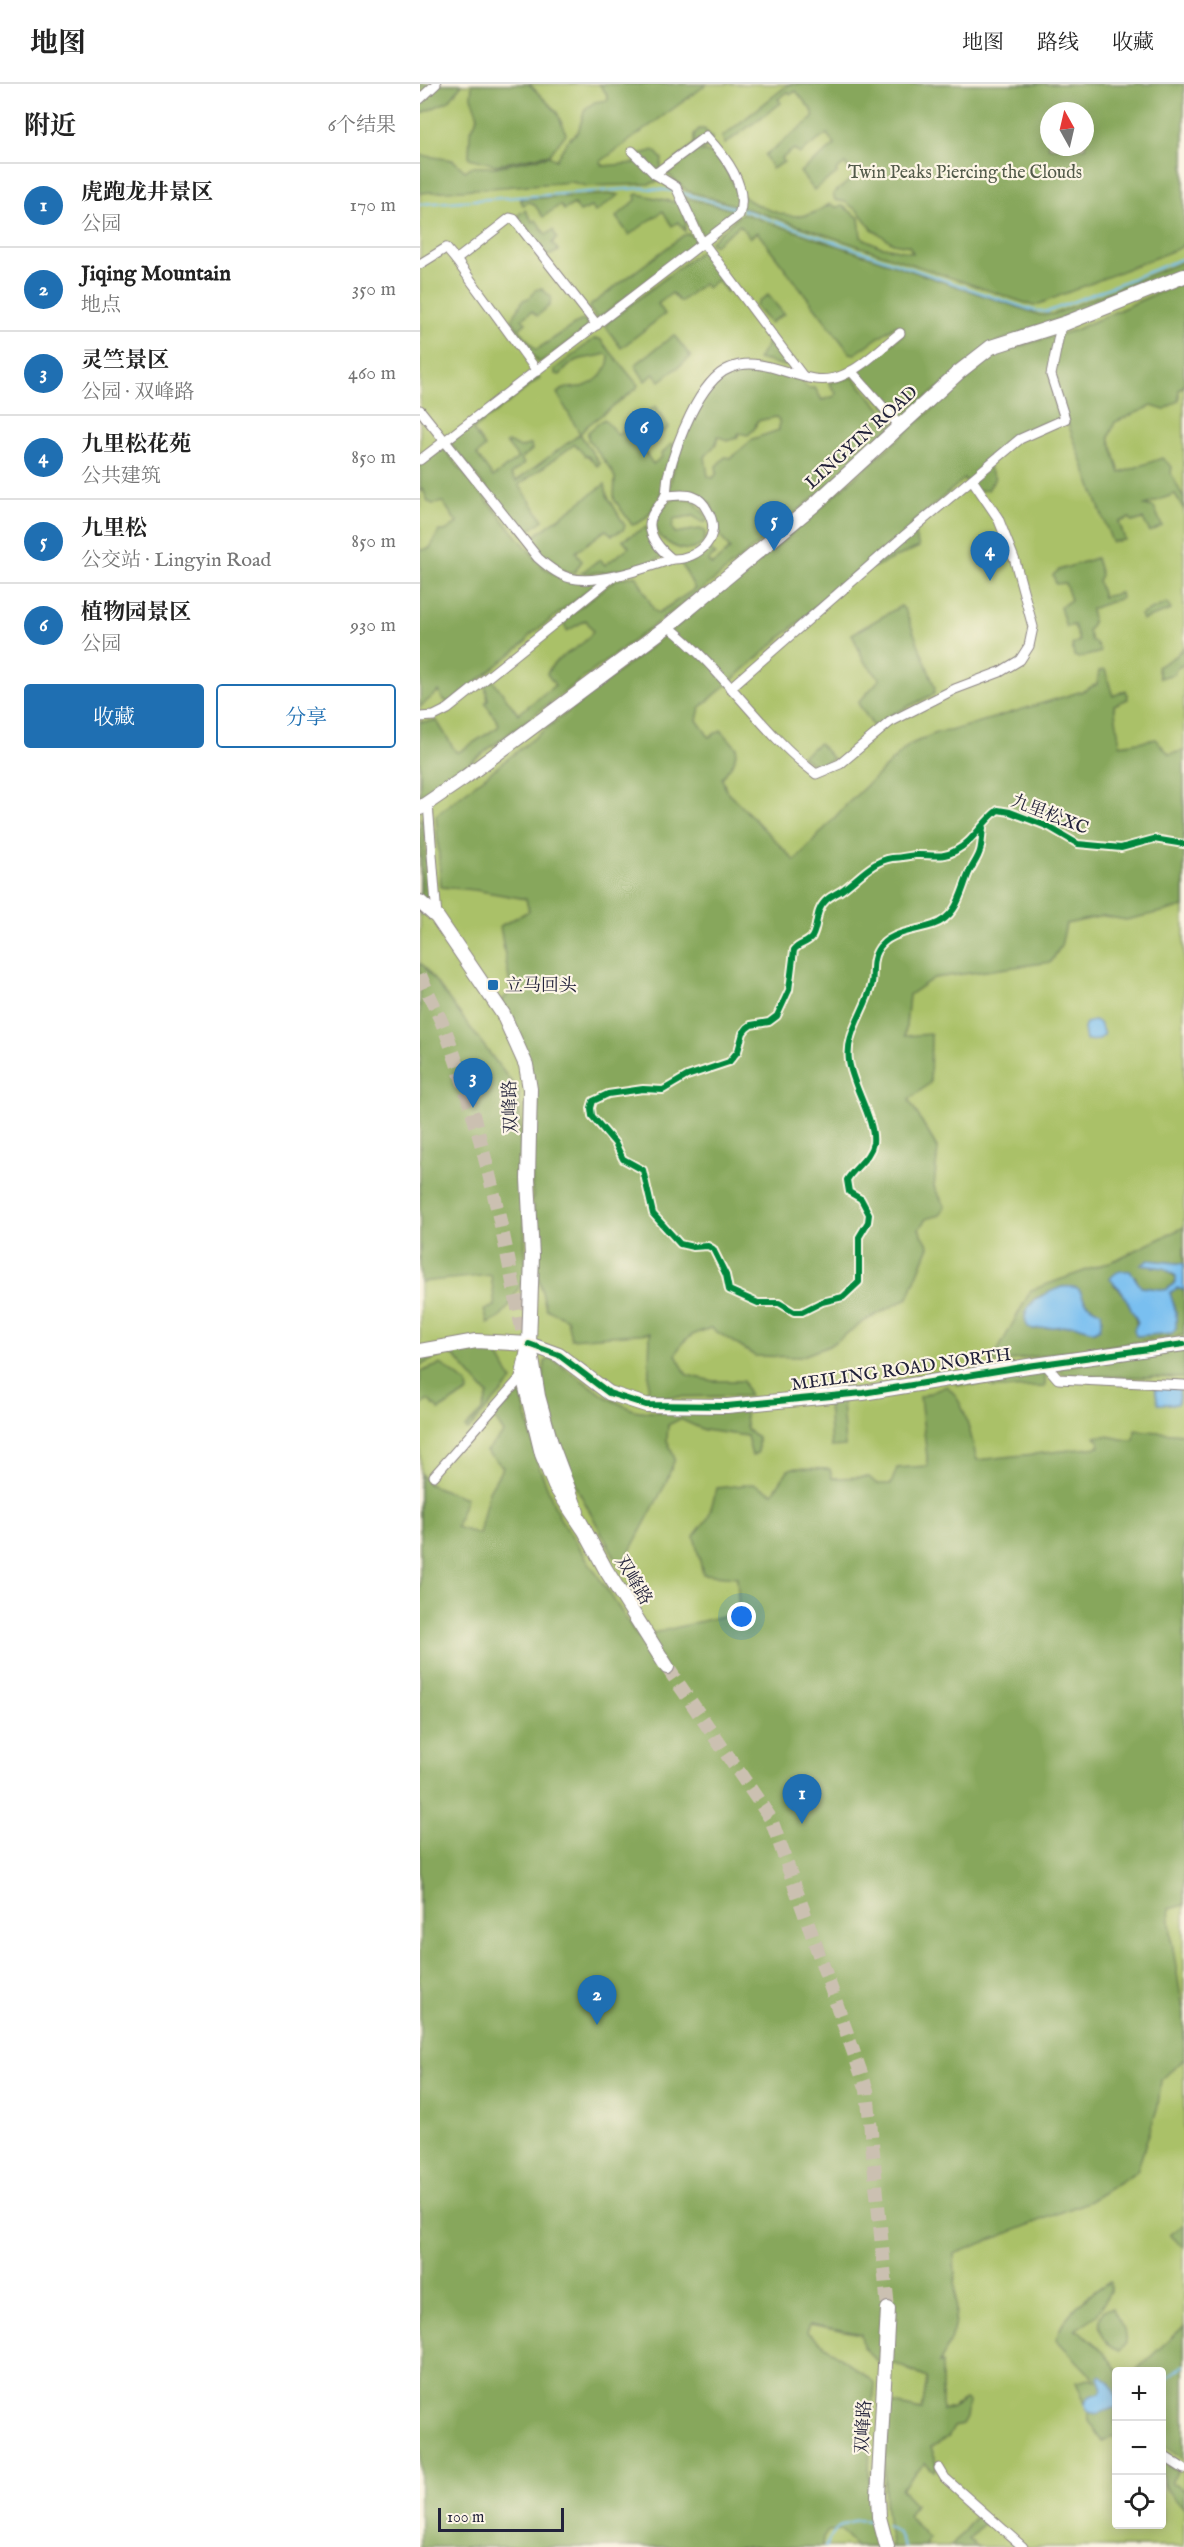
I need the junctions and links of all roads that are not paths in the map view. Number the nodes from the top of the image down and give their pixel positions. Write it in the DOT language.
graph roads {
  1 [pos="436,84"];
  2 [pos="420,99"];
  3 [pos="632,151"];
  4 [pos="655,174"];
  5 [pos="704,244"];
  6 [pos="456,260"];
  7 [pos="420,264"];
  8 [pos="1184,276"];
  9 [pos="597,325"];
  10 [pos="1061,325"];
  11 [pos="900,333"];
  12 [pos="852,370"];
  13 [pos="537,371"];
  14 [pos="804,377"];
  15 [pos="420,410"];
  16 [pos="900,426"];
  17 [pos="444,442"];
  18 [pos="420,460"];
  19 [pos="973,481"];
  20 [pos="665,496"];
  21 [pos="672,559"];
  22 [pos="615,575"];
  23 [pos="668,626"];
  24 [pos="730,688"];
  25 [pos="420,717"];
  26 [pos="424,806"];
  27 [pos="420,902"];
  28 [pos="437,917"];
  29 [pos="529,1344"];
  30 [pos="1184,1344"];
  31 [pos="420,1351"];
  32 [pos="1045,1364"];
  33 [pos="524,1375"];
  34 [pos="1184,1384"];
  35 [pos="536,1410"];
  36 [pos="434,1476"];
  37 [pos="583,1528"];
  38 [pos="667,1667"];
  39 [pos="888,2309"];
  40 [pos="1166,2458"];
  41 [pos="939,2468"];
  42 [pos="1184,2469"];
  43 [pos="886,2547"];
  44 [pos="1023,2547"];
  1 -- 2 [label="street"];
  3 -- 4 [label="street"];
  4 -- 5 [label="street"];
  4 -- 5 [label="street"];
  5 -- 9 [label="street"];
  5 -- 14 [label="street"];
  6 -- 7 [label="street"];
  6 -- 9 [label="street"];
  6 -- 13 [label="street"];
  8 -- 10 [label="main road, LINGYIN ROAD"];
  9 -- 13 [label="street"];
  10 -- 16 [label="main road, LINGYIN ROAD"];
  10 -- 19 [label="street"];
  11 -- 12 [label="street"];
  12 -- 14 [label="street"];
  12 -- 16 [label="street"];
  13 -- 17 [label="street"];
  14 -- 20 [label="street"];
  15 -- 17 [label="street"];
  16 -- 23 [label="main road, LINGYIN ROAD"];
  17 -- 18 [label="street"];
  17 -- 22 [label="street"];
  19 -- 24 [label="street"];
  19 -- 24 [label="street"];
  20 -- 21 [label="street"];
  20 -- 21 [label="street"];
  21 -- 22 [label="street"];
  22 -- 25 [label="street"];
  23 -- 24 [label="street"];
  23 -- 26 [label="main road, LINGYIN ROAD"];
  26 -- 28 [label="street"];
  27 -- 28 [label="main road, 双峰路"];
  28 -- 29 [label="main road, 双峰路"];
  29 -- 31 [label="main road, MEILING ROAD NORTH"];
  29 -- 32 [label="main road, MEILING ROAD NORTH"];
  29 -- 33 [label="main road"];
  29 -- 37 [label="main road"];
  30 -- 32 [label="main road, MEILING ROAD NORTH"];
  32 -- 34 [label="street"];
  33 -- 36 [label="street"];
  33 -- 37 [label="main road"];
  35 -- 37 [label="main road, 双峰路"];
  37 -- 38 [label="main road, 双峰路"];
  39 -- 43 [label="main road, 双峰路"];
  40 -- 42 [label="street"];
  41 -- 44 [label="street"];
}
